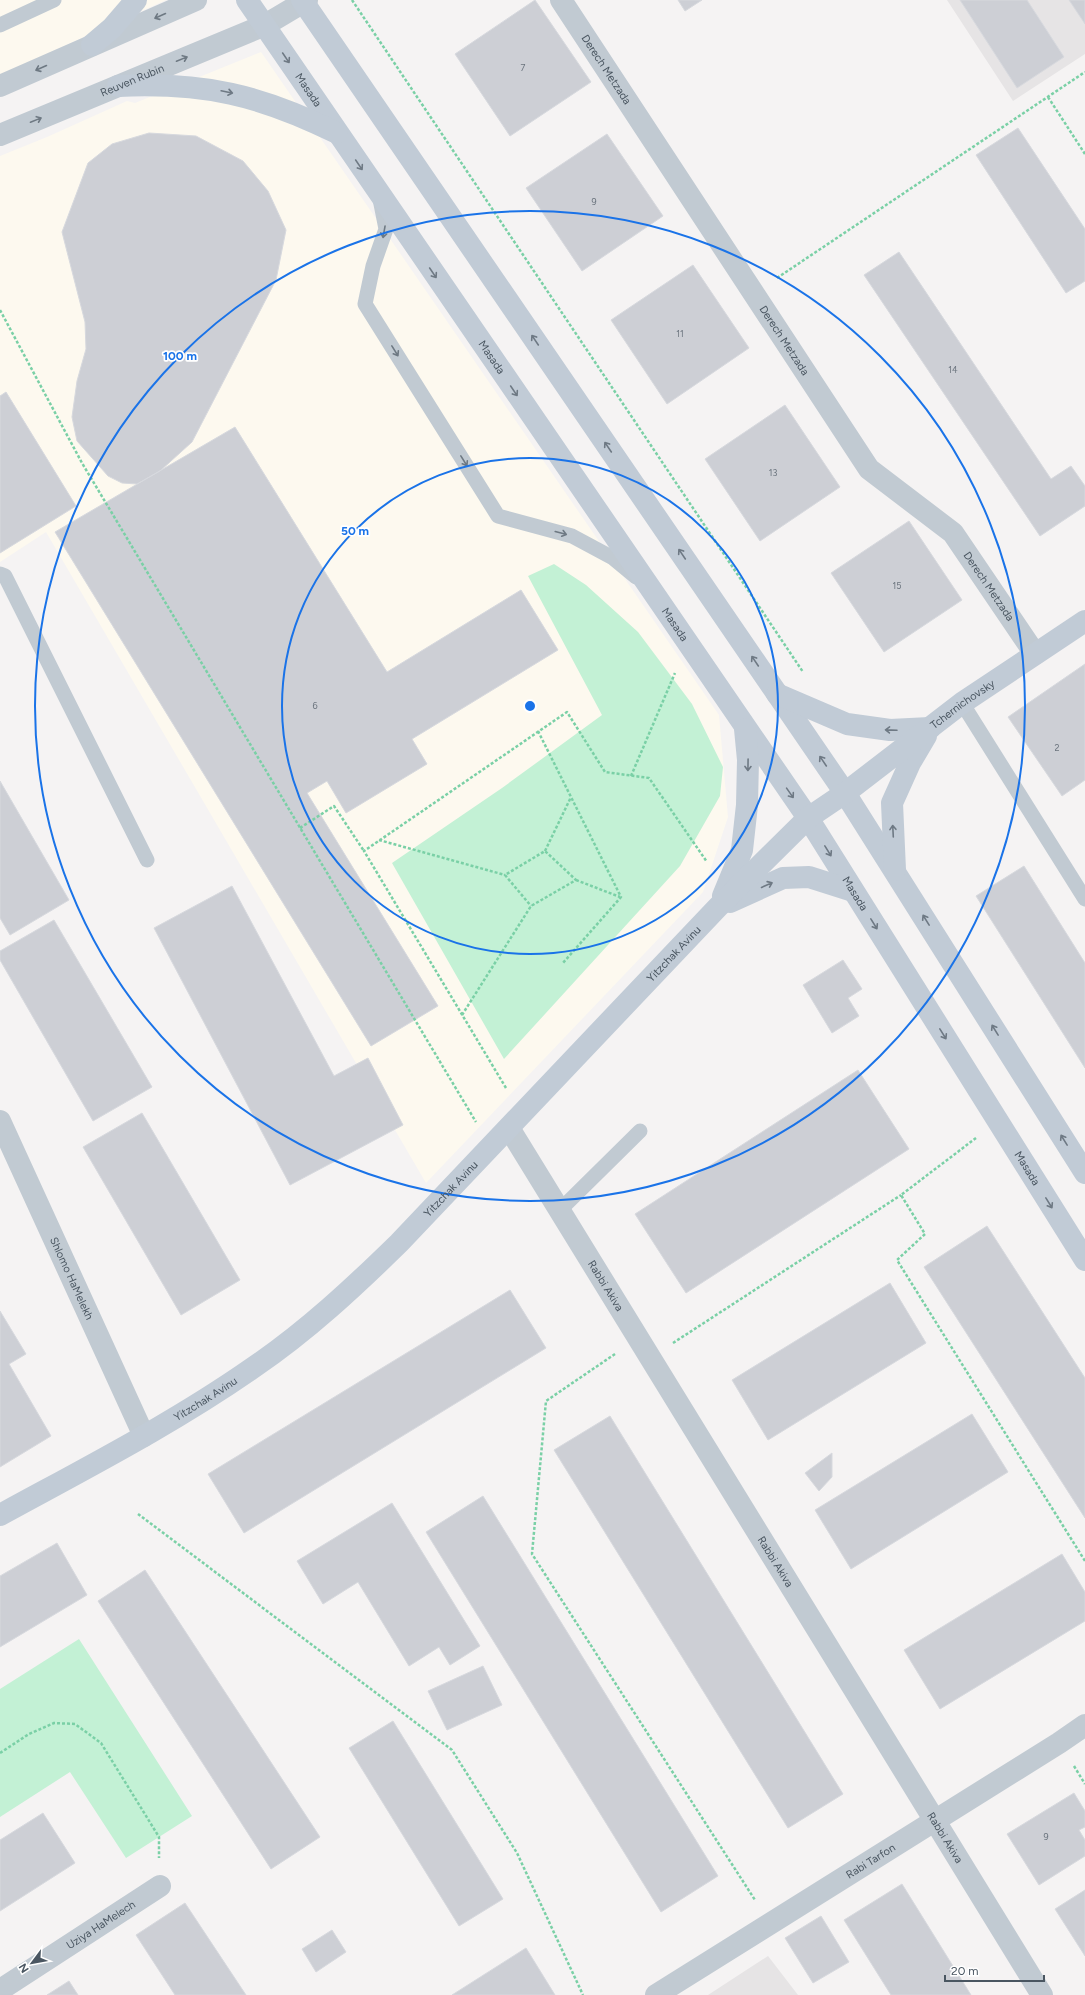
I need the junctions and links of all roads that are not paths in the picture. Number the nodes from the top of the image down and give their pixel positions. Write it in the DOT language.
graph roads {
  1 [pos="54,0"];
  2 [pos="136,0"];
  3 [pos="196,0"];
  4 [pos="247,0"];
  5 [pos="561,0"];
  6 [pos="304,1"];
  7 [pos="0,25"];
  8 [pos="264,25"];
  9 [pos="92,45"];
  10 [pos="0,86"];
  11 [pos="118,86"];
  12 [pos="338,134"];
  13 [pos="0,135"];
  14 [pos="379,194"];
  15 [pos="0,574"];
  16 [pos="651,590"];
  17 [pos="1085,621"];
  18 [pos="1035,654"];
  19 [pos="777,694"];
  20 [pos="962,703"];
  21 [pos="744,726"];
  22 [pos="930,728"];
  23 [pos="845,793"];
  24 [pos="808,818"];
  25 [pos="147,860"];
  26 [pos="895,870"];
  27 [pos="853,891"];
  28 [pos="722,898"];
  29 [pos="1085,900"];
  30 [pos="0,1121"];
  31 [pos="516,1121"];
  32 [pos="640,1131"];
  33 [pos="1085,1173"];
  34 [pos="560,1211"];
  35 [pos="1085,1260"];
  36 [pos="144,1436"];
  37 [pos="0,1515"];
  38 [pos="1085,1725"];
  39 [pos="934,1820"];
  40 [pos="160,1886"];
  41 [pos="0,1990"];
  42 [pos="656,1995"];
  43 [pos="1042,1995"];
  1 -- 7 [label="lane"];
  2 -- 9 [label="main road"];
  3 -- 9 [label="street, one-way"];
  4 -- 8 [label="main road, Masada"];
  5 -- 18 [label="street, Derech Metzada"];
  6 -- 8 [label="street, Reuven Rubin"];
  19 -- 6 [label="main road, one-way"];
  11 -- 8 [label="street, Reuven Rubin, one-way"];
  8 -- 12 [label="main road, Masada, one-way"];
  9 -- 10 [label="street, one-way"];
  11 -- 12 [label="main road, one-way"];
  13 -- 11 [label="street, Reuven Rubin, one-way"];
  12 -- 14 [label="main road, Masada, one-way"];
  14 -- 16 [label="main road, Masada, one-way"];
  14 -- 16 [label="lane, one-way"];
  15 -- 25 [label="lane"];
  16 -- 21 [label="main road, Masada"];
  17 -- 18 [label="main road, Tchernichovsky"];
  18 -- 20 [label="main road, Tchernichovsky"];
  22 -- 19 [label="main road, one-way"];
  23 -- 19 [label="main road, one-way"];
  20 -- 22 [label="main road, Tchernichovsky"];
  20 -- 29 [label="lane"];
  21 -- 24 [label="main road, Masada, one-way"];
  21 -- 28 [label="main road, one-way"];
  22 -- 23 [label="main road, Tchernichovsky"];
  26 -- 22 [label="main road, one-way"];
  23 -- 24 [label="main road, Yitzchak Avinu"];
  23 -- 26 [label="main road"];
  24 -- 27 [label="main road, Masada, one-way"];
  24 -- 28 [label="main road, Yitzchak Avinu"];
  33 -- 26 [label="main road, one-way"];
  28 -- 27 [label="main road, one-way"];
  27 -- 35 [label="main road, Masada, one-way"];
  28 -- 31 [label="main road, Yitzchak Avinu"];
  30 -- 36 [label="street, Shlomo HaMelekh"];
  31 -- 34 [label="street, Rabbi Akiva"];
  31 -- 36 [label="main road, Yitzchak Avinu"];
  32 -- 34 [label="lane"];
  34 -- 39 [label="street, Rabbi Akiva"];
  36 -- 37 [label="main road, Yitzchak Avinu"];
  38 -- 39 [label="street, Rabi Tarfon"];
  39 -- 42 [label="street, Rabi Tarfon"];
  39 -- 43 [label="street, Rabbi Akiva"];
  40 -- 41 [label="street, Uziya HaMelech"];
}
